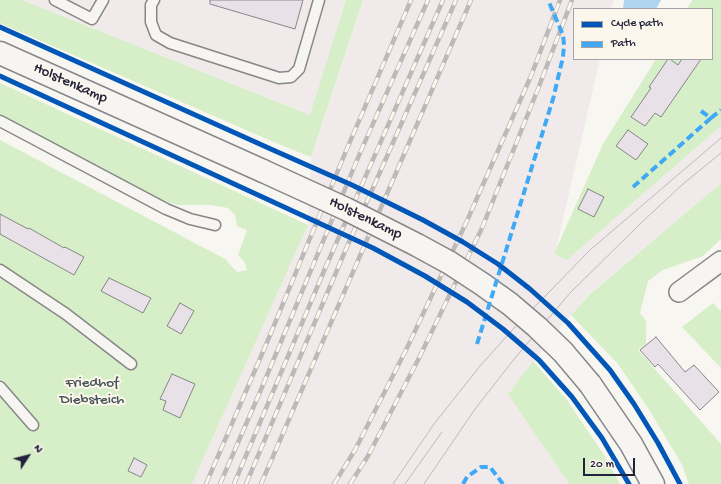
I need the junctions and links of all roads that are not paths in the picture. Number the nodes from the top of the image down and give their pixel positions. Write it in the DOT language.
graph roads {
  1 [pos="55,0"];
  2 [pos="103,0"];
  3 [pos="154,0"];
  4 [pos="319,0"];
  5 [pos="0,53"];
  6 [pos="0,121"];
  7 [pos="215,225"];
  8 [pos="721,261"];
  9 [pos="0,270"];
  10 [pos="680,292"];
  11 [pos="131,364"];
  12 [pos="0,387"];
  13 [pos="33,426"];
  14 [pos="653,484"];
  1 -- 2 [label="lane"];
  3 -- 4 [label="lane"];
  5 -- 14 [label="main road, Holstenkamp, bridge"];
  6 -- 7 [label="lane"];
  8 -- 10 [label="street"];
  9 -- 11 [label="lane"];
  12 -- 13 [label="lane"];
}
